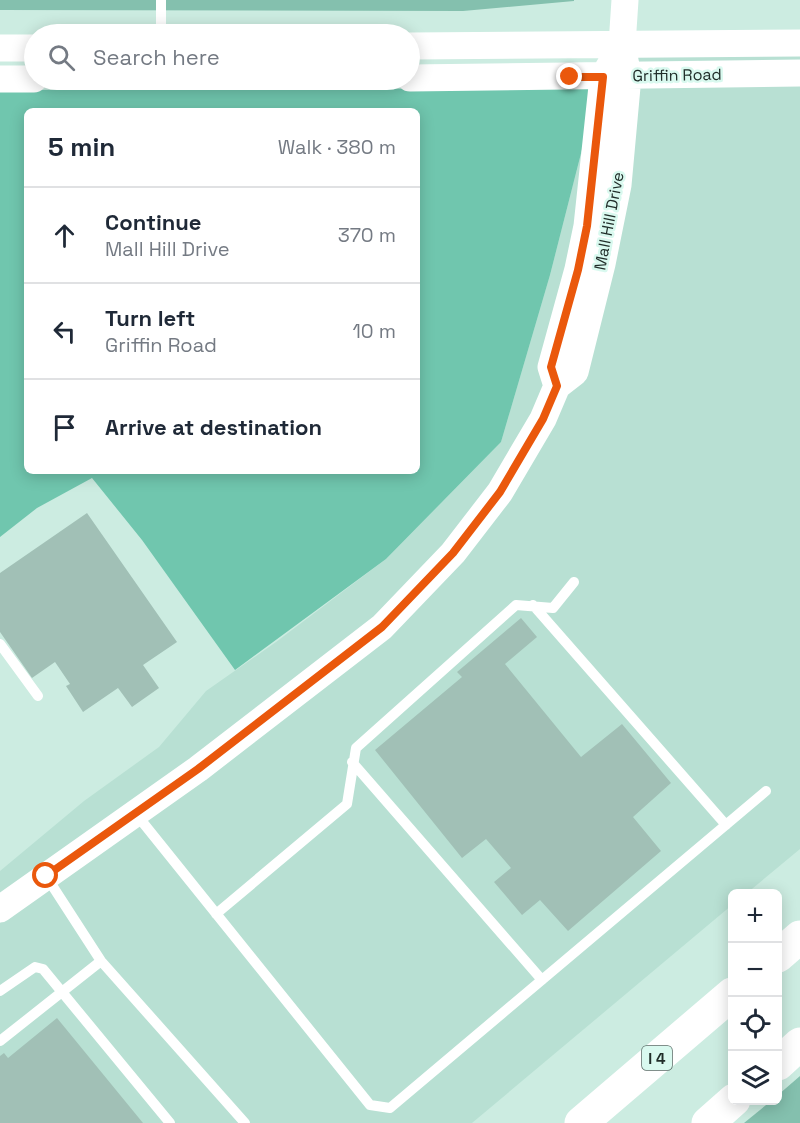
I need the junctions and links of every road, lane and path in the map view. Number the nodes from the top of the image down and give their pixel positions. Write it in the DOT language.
graph roads {
  1 [pos="161,0"];
  2 [pos="625,0"];
  3 [pos="161,24"];
  4 [pos="800,43"];
  5 [pos="622,45"];
  6 [pos="420,46"];
  7 [pos="0,48"];
  8 [pos="24,48"];
  9 [pos="800,73"];
  10 [pos="615,77"];
  11 [pos="420,78"];
  12 [pos="24,79"];
  13 [pos="0,80"];
  14 [pos="574,582"];
  15 [pos="533,605"];
  16 [pos="0,644"];
  17 [pos="38,696"];
  18 [pos="352,762"];
  19 [pos="766,792"];
  20 [pos="135,813"];
  21 [pos="726,825"];
  22 [pos="46,876"];
  23 [pos="0,909"];
  24 [pos="216,914"];
  25 [pos="800,937"];
  26 [pos="782,952"];
  27 [pos="101,960"];
  28 [pos="542,980"];
  29 [pos="0,991"];
  30 [pos="61,992"];
  31 [pos="728,997"];
  32 [pos="0,1041"];
  33 [pos="800,1044"];
  34 [pos="782,1060"];
  35 [pos="729,1105"];
  36 [pos="170,1123"];
  37 [pos="245,1123"];
  38 [pos="581,1123"];
  39 [pos="708,1123"];
  1 -- 3 [label="lane"];
  2 -- 5 [label="street, Mall Hill Drive"];
  4 -- 5 [label="street, Griffin Road"];
  5 -- 6 [label="street, Griffin Road"];
  5 -- 10 [label="street, Mall Hill Drive"];
  7 -- 8 [label="street"];
  9 -- 10 [label="street, Griffin Road"];
  10 -- 11 [label="street, Griffin Road"];
  10 -- 20 [label="street, Mall Hill Drive"];
  12 -- 13 [label="street"];
  14 -- 15 [label="lane"];
  15 -- 18 [label="lane"];
  15 -- 21 [label="lane"];
  16 -- 17 [label="lane"];
  18 -- 24 [label="lane"];
  18 -- 28 [label="lane"];
  19 -- 21 [label="lane"];
  20 -- 22 [label="street, Mall Hill Drive"];
  20 -- 24 [label="lane"];
  21 -- 28 [label="lane"];
  22 -- 23 [label="street, Mall Hill Drive"];
  22 -- 27 [label="lane"];
  24 -- 28 [label="lane"];
  25 -- 26 [label="highway"];
  27 -- 30 [label="lane"];
  27 -- 37 [label="lane"];
  29 -- 30 [label="lane"];
  30 -- 32 [label="lane"];
  30 -- 36 [label="lane"];
  31 -- 38 [label="highway, I 4"];
  33 -- 34 [label="highway"];
  35 -- 39 [label="highway"];
}
